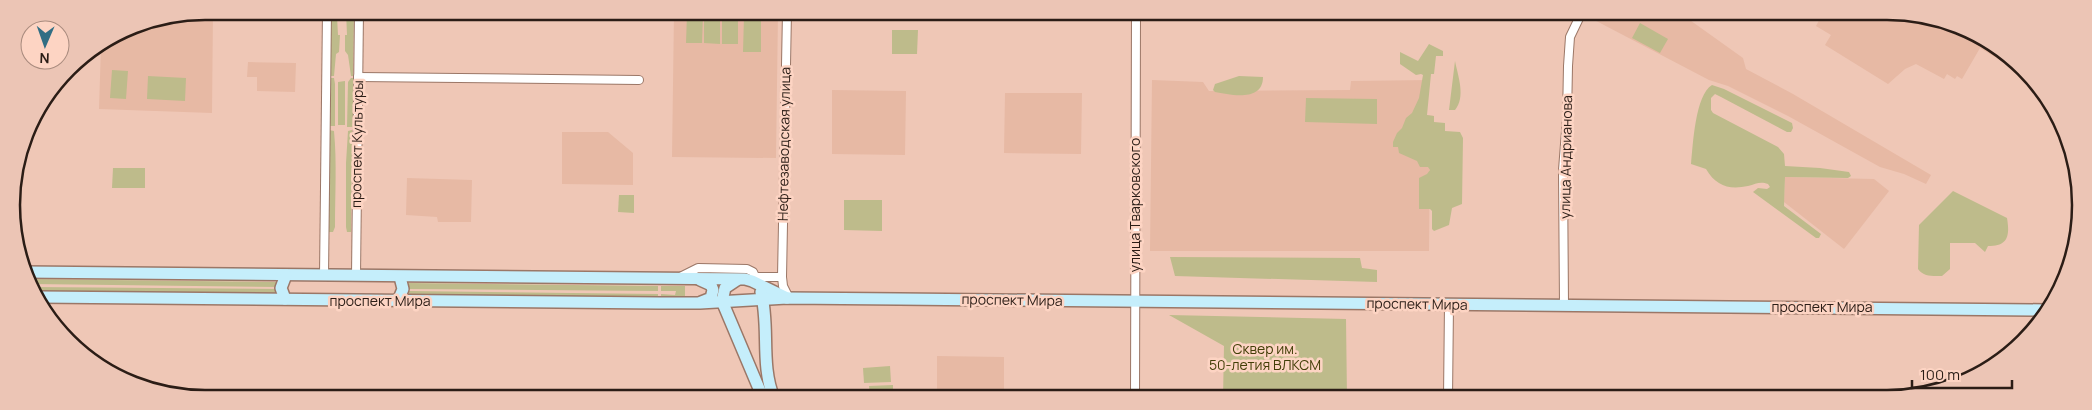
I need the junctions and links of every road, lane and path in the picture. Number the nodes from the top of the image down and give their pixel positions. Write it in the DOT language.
graph roads {
  1 [pos="327,20"];
  2 [pos="358,20"];
  3 [pos="787,20"];
  4 [pos="1136,20"];
  5 [pos="1578,20"];
  6 [pos="358,77"];
  7 [pos="640,80"];
  8 [pos="33,272"];
  9 [pos="286,275"];
  10 [pos="324,276"];
  11 [pos="356,276"];
  12 [pos="400,276"];
  13 [pos="782,277"];
  14 [pos="739,279"];
  15 [pos="674,280"];
  16 [pos="700,280"];
  17 [pos="756,280"];
  18 [pos="44,297"];
  19 [pos="783,297"];
  20 [pos="285,300"];
  21 [pos="1135,300"];
  22 [pos="398,301"];
  23 [pos="722,301"];
  24 [pos="700,303"];
  25 [pos="763,304"];
  26 [pos="1449,304"];
  27 [pos="1564,306"];
  28 [pos="2040,310"];
  29 [pos="760,390"];
  30 [pos="771,390"];
  31 [pos="1135,390"];
  32 [pos="1448,390"];
  1 -- 10 [label="street"];
  2 -- 6 [label="street, проспект Культуры"];
  3 -- 13 [label="street, Нефтезаводская улица"];
  4 -- 21 [label="street, улица Тварковского"];
  5 -- 27 [label="street, улица Андрианова"];
  6 -- 7 [label="street"];
  6 -- 11 [label="street, проспект Культуры"];
  8 -- 9 [label="main road, проспект Мира"];
  9 -- 10 [label="main road, проспект Мира"];
  9 -- 20 [label="main road"];
  10 -- 11 [label="main road, проспект Мира"];
  11 -- 12 [label="main road, проспект Мира"];
  12 -- 15 [label="main road, проспект Мира"];
  12 -- 22 [label="main road"];
  13 -- 17 [label="street, проспект Мира"];
  13 -- 19 [label="street, Нефтезаводская улица"];
  14 -- 16 [label="main road, проспект Мира"];
  14 -- 17 [label="main road, проспект Мира"];
  14 -- 23 [label="main road"];
  15 -- 16 [label="main road, проспект Мира"];
  15 -- 17 [label="street, проспект Мира"];
  16 -- 24 [label="main road"];
  17 -- 19 [label="main road, проспект Мира"];
  17 -- 25 [label="main road"];
  18 -- 20 [label="main road, проспект Мира"];
  19 -- 21 [label="main road, проспект Мира"];
  19 -- 25 [label="main road, проспект Мира"];
  20 -- 22 [label="main road, проспект Мира"];
  21 -- 26 [label="main road, проспект Мира"];
  21 -- 31 [label="street, улица Тварковского"];
  22 -- 24 [label="main road, проспект Мира"];
  23 -- 24 [label="main road, проспект Мира"];
  23 -- 25 [label="main road, проспект Мира"];
  23 -- 29 [label="main road"];
  25 -- 30 [label="main road"];
  26 -- 27 [label="main road, проспект Мира"];
  26 -- 32 [label="street"];
  27 -- 28 [label="main road, проспект Мира"];
}
